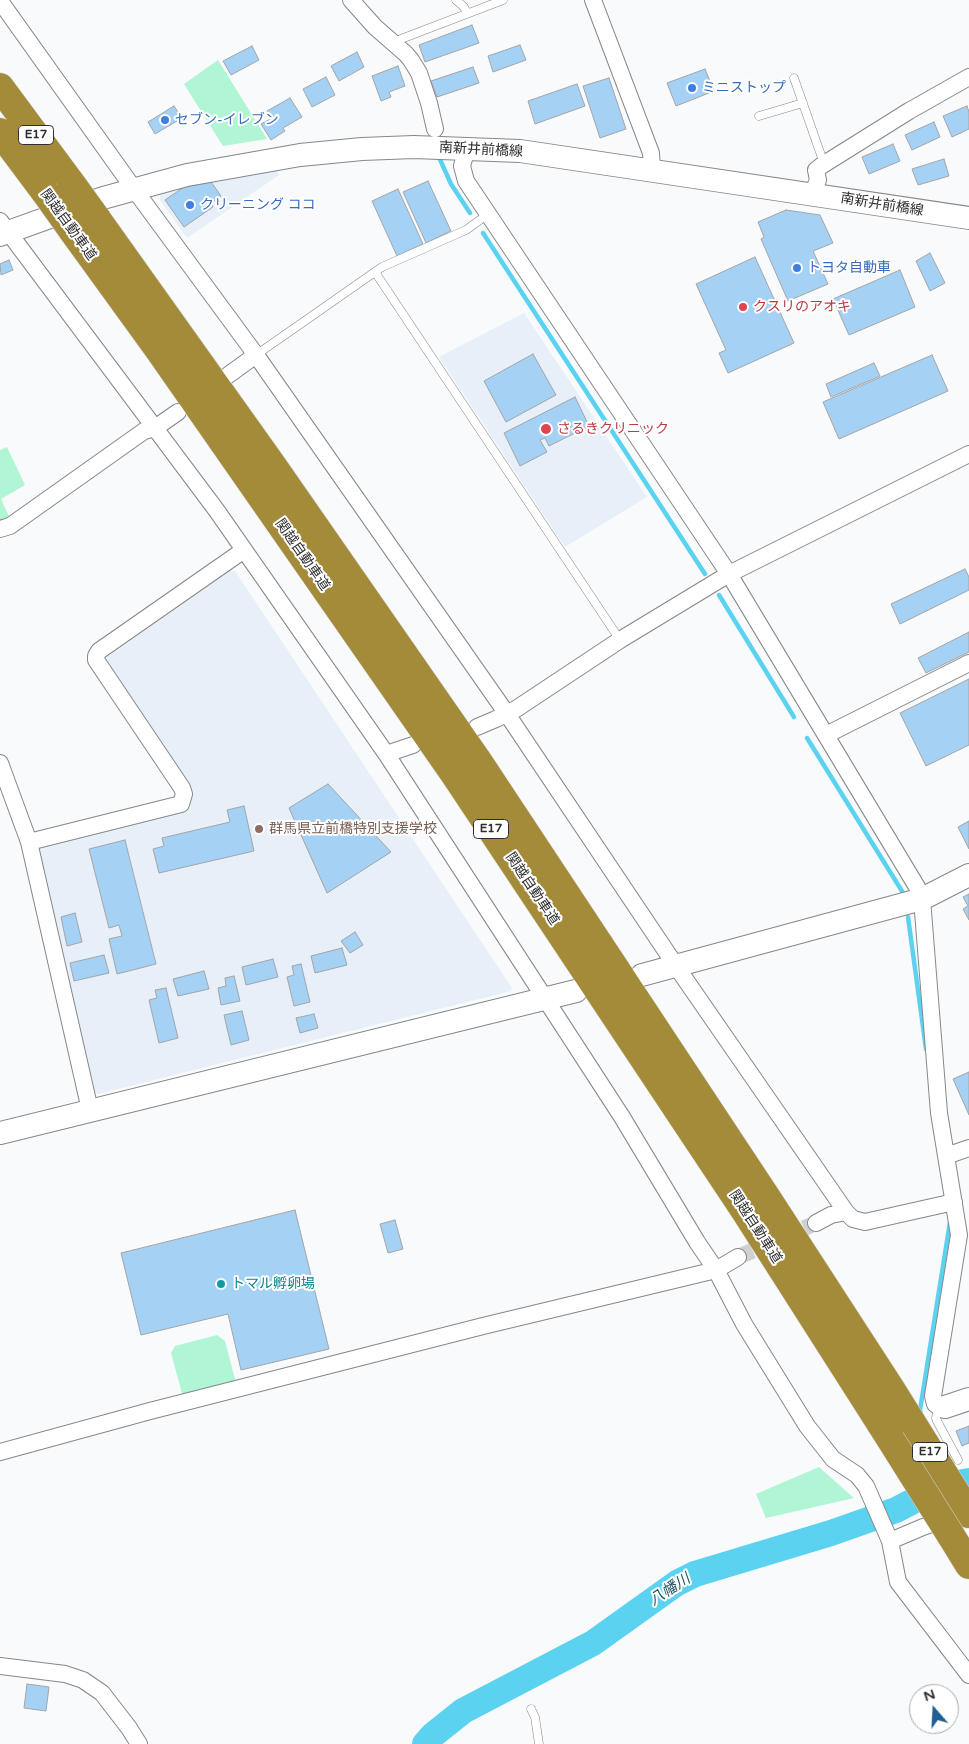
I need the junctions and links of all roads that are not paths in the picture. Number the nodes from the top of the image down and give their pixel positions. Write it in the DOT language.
graph roads {
  1 [pos="352,0"];
  2 [pos="456,0"];
  3 [pos="503,0"];
  4 [pos="593,0"];
  5 [pos="0,1"];
  6 [pos="467,14"];
  7 [pos="401,39"];
  8 [pos="969,77"];
  9 [pos="794,78"];
  10 [pos="0,87"];
  11 [pos="803,103"];
  12 [pos="759,116"];
  13 [pos="435,129"];
  14 [pos="0,132"];
  15 [pos="467,148"];
  16 [pos="826,163"];
  17 [pos="652,170"];
  18 [pos="134,189"];
  19 [pos="812,194"];
  20 [pos="488,214"];
  21 [pos="969,218"];
  22 [pos="3,229"];
  23 [pos="375,272"];
  24 [pos="256,355"];
  25 [pos="227,376"];
  26 [pos="178,412"];
  27 [pos="155,428"];
  28 [pos="969,454"];
  29 [pos="0,529"];
  30 [pos="244,550"];
  31 [pos="729,574"];
  32 [pos="620,640"];
  33 [pos="969,663"];
  34 [pos="507,714"];
  35 [pos="477,727"];
  36 [pos="826,735"];
  37 [pos="414,745"];
  38 [pos="387,755"];
  39 [pos="0,763"];
  40 [pos="29,842"];
  41 [pos="969,875"];
  42 [pos="922,899"];
  43 [pos="676,966"];
  44 [pos="642,975"];
  45 [pos="576,991"];
  46 [pos="546,999"];
  47 [pos="90,1110"];
  48 [pos="0,1133"];
  49 [pos="969,1148"];
  50 [pos="946,1156"];
  51 [pos="954,1202"];
  52 [pos="846,1212"];
  53 [pos="816,1223"];
  54 [pos="738,1257"];
  55 [pos="716,1270"];
  56 [pos="969,1400"];
  57 [pos="942,1407"];
  58 [pos="0,1452"];
  59 [pos="958,1460"];
  60 [pos="963,1521"];
  61 [pos="889,1537"];
  62 [pos="969,1565"];
  63 [pos="0,1666"];
  64 [pos="969,1675"];
  65 [pos="531,1709"];
  66 [pos="139,1744"];
  67 [pos="539,1744"];
  1 -- 13 [label="street"];
  2 -- 6 [label="lane"];
  3 -- 6 [label="lane"];
  4 -- 17 [label="street"];
  5 -- 18 [label="street"];
  6 -- 7 [label="lane"];
  8 -- 16 [label="street"];
  9 -- 11 [label="lane"];
  10 -- 60 [label="highway, 関越自動車道 / E17, bridge"];
  11 -- 12 [label="lane"];
  11 -- 16 [label="lane"];
  14 -- 60 [label="highway, 関越自動車道 / E17, bridge"];
  15 -- 17 [label="main road, 南新井前橋線"];
  15 -- 18 [label="main road, 南新井前橋線"];
  15 -- 20 [label="street"];
  16 -- 19 [label="street"];
  17 -- 19 [label="main road, 南新井前橋線"];
  18 -- 22 [label="main road, 南新井前橋線"];
  18 -- 24 [label="street"];
  19 -- 21 [label="main road, 南新井前橋線"];
  20 -- 23 [label="lane"];
  20 -- 31 [label="street"];
  22 -- 27 [label="street"];
  23 -- 24 [label="lane"];
  23 -- 32 [label="lane"];
  24 -- 25 [label="street"];
  24 -- 34 [label="street"];
  26 -- 27 [label="street"];
  27 -- 29 [label="street"];
  27 -- 30 [label="street"];
  28 -- 31 [label="street"];
  30 -- 38 [label="street"];
  30 -- 40 [label="street"];
  31 -- 32 [label="street"];
  31 -- 36 [label="street"];
  32 -- 34 [label="street"];
  33 -- 36 [label="street"];
  34 -- 35 [label="street"];
  34 -- 43 [label="street"];
  36 -- 42 [label="street"];
  37 -- 38 [label="street"];
  38 -- 46 [label="street"];
  39 -- 40 [label="street"];
  40 -- 47 [label="street"];
  41 -- 42 [label="main road"];
  42 -- 43 [label="main road"];
  42 -- 50 [label="street"];
  43 -- 44 [label="main road"];
  43 -- 52 [label="street"];
  45 -- 46 [label="main road"];
  46 -- 47 [label="main road"];
  46 -- 55 [label="street"];
  47 -- 48 [label="main road"];
  49 -- 50 [label="street"];
  50 -- 51 [label="street"];
  51 -- 52 [label="street"];
  51 -- 57 [label="street"];
  52 -- 53 [label="street"];
  54 -- 55 [label="street"];
  55 -- 58 [label="street"];
  55 -- 61 [label="street"];
  56 -- 57 [label="main road"];
  57 -- 59 [label="lane"];
  60 -- 61 [label="street"];
  60 -- 62 [label="highway, 関越自動車道 / E17"];
  61 -- 64 [label="street"];
  63 -- 66 [label="street"];
  65 -- 67 [label="lane"];
}
